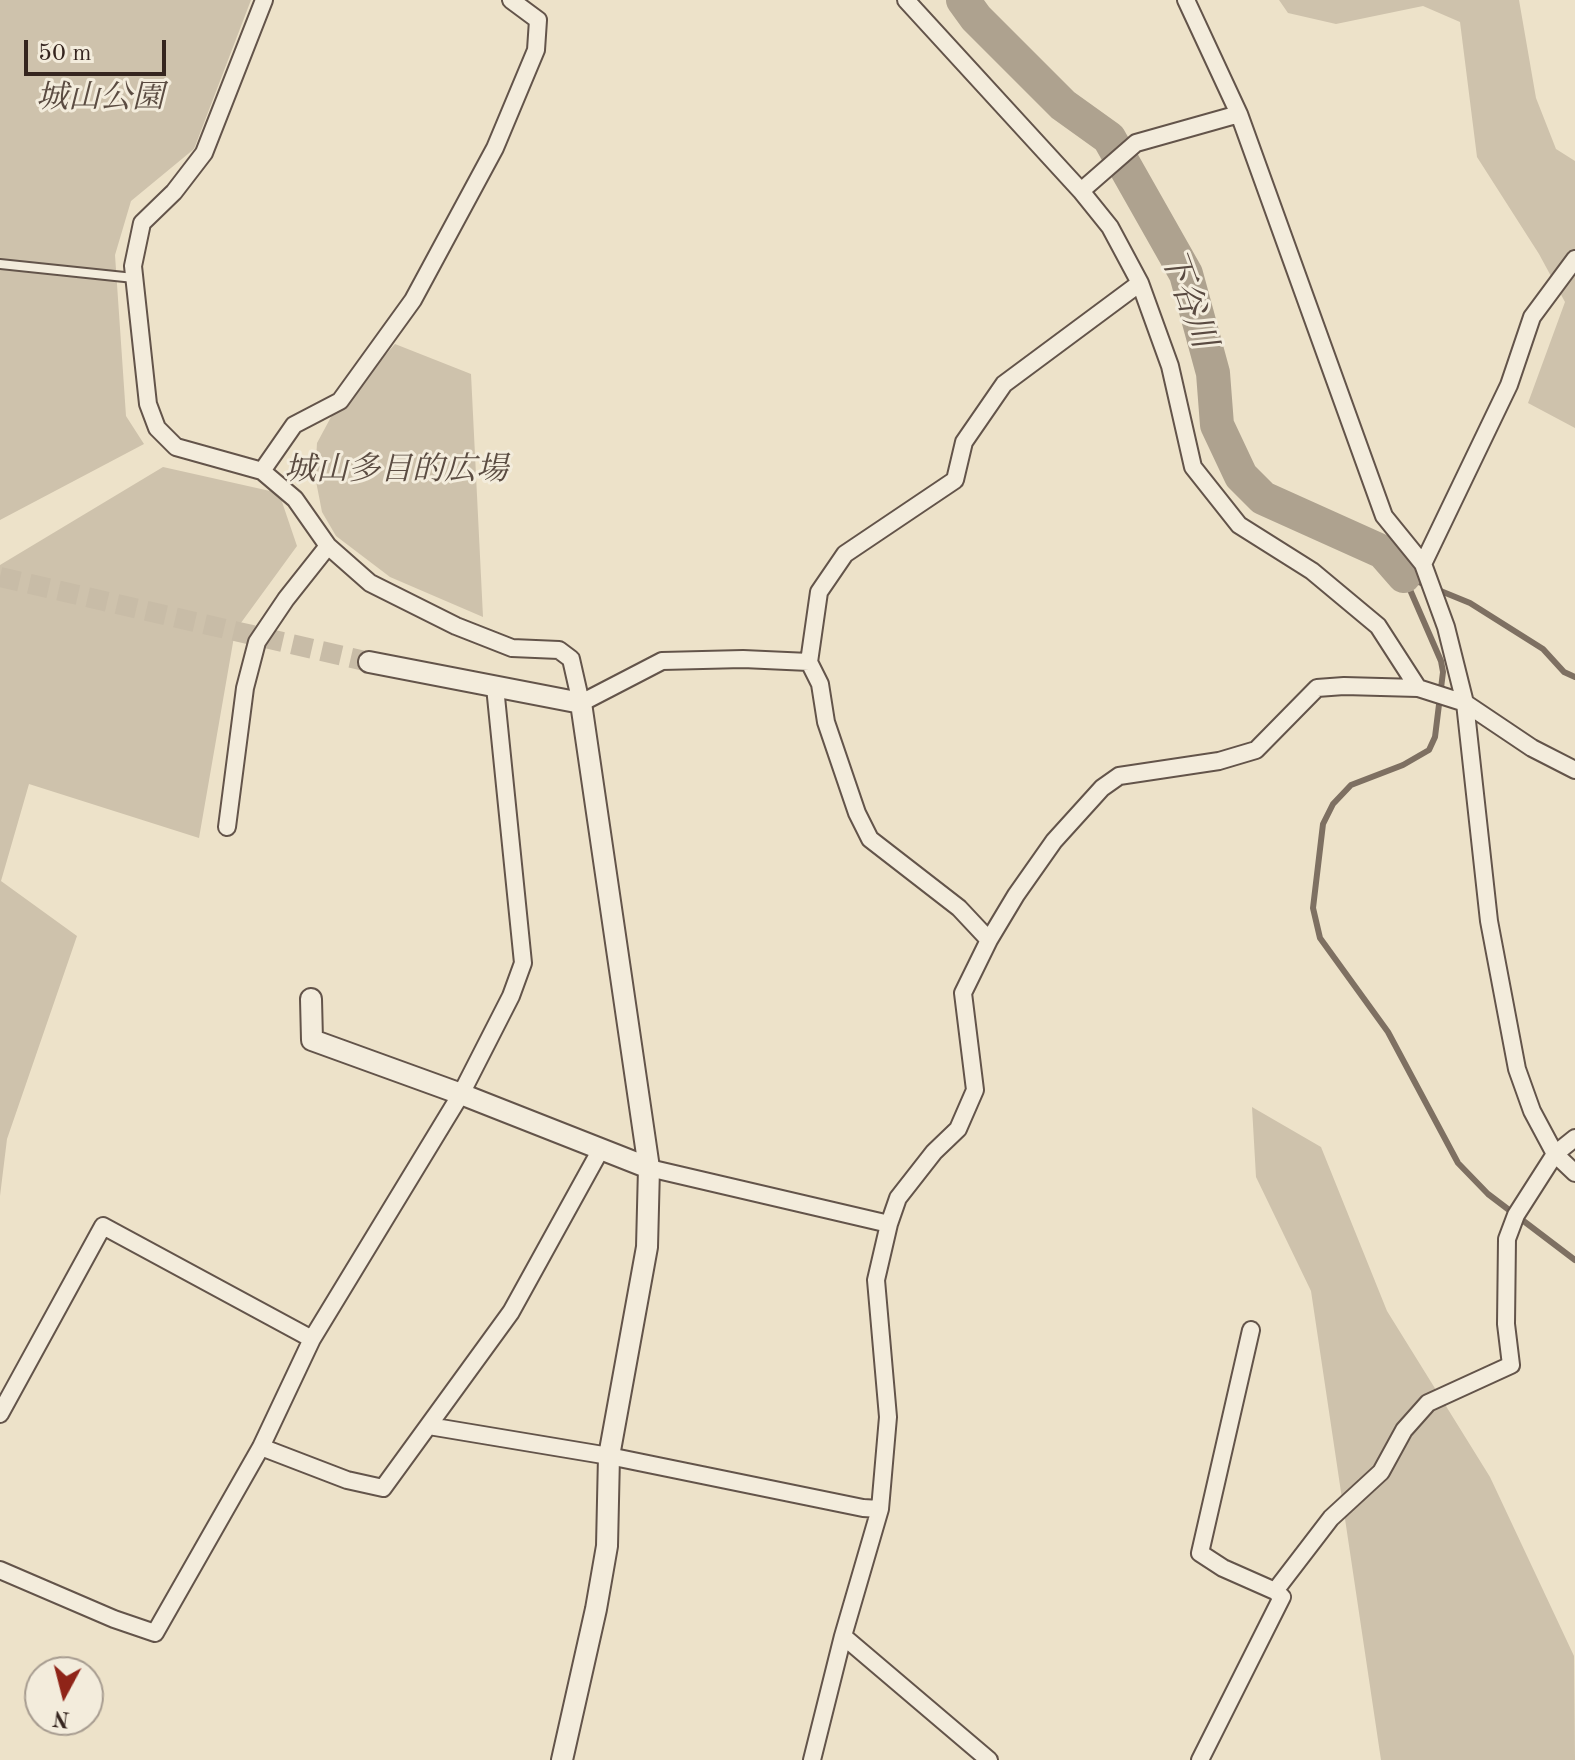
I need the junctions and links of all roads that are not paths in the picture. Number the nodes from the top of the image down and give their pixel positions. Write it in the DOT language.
graph roads {
  1 [pos="264,0"];
  2 [pos="511,0"];
  3 [pos="906,0"];
  4 [pos="1186,0"];
  5 [pos="1239,114"];
  6 [pos="1081,191"];
  7 [pos="1575,259"];
  8 [pos="0,264"];
  9 [pos="134,278"];
  10 [pos="1140,283"];
  11 [pos="262,471"];
  12 [pos="328,546"];
  13 [pos="1423,564"];
  14 [pos="369,662"];
  15 [pos="809,662"];
  16 [pos="495,687"];
  17 [pos="1418,688"];
  18 [pos="581,703"];
  19 [pos="1465,703"];
  20 [pos="1575,770"];
  21 [pos="227,827"];
  22 [pos="989,940"];
  23 [pos="311,999"];
  24 [pos="461,1094"];
  25 [pos="1575,1138"];
  26 [pos="601,1149"];
  27 [pos="1555,1154"];
  28 [pos="649,1168"];
  29 [pos="1575,1173"];
  30 [pos="889,1224"];
  31 [pos="1251,1330"];
  32 [pos="312,1339"];
  33 [pos="0,1414"];
  34 [pos="429,1426"];
  35 [pos="261,1447"];
  36 [pos="609,1456"];
  37 [pos="880,1509"];
  38 [pos="0,1570"];
  39 [pos="1275,1591"];
  40 [pos="843,1636"];
  41 [pos="562,1760"];
  42 [pos="812,1760"];
  43 [pos="989,1760"];
  44 [pos="1200,1760"];
  1 -- 9 [label="street"];
  2 -- 11 [label="street"];
  3 -- 6 [label="street"];
  4 -- 5 [label="street"];
  5 -- 6 [label="street"];
  5 -- 13 [label="street"];
  6 -- 10 [label="street"];
  7 -- 13 [label="street"];
  8 -- 9 [label="lane"];
  9 -- 11 [label="street"];
  10 -- 15 [label="street"];
  10 -- 17 [label="street"];
  11 -- 12 [label="street"];
  12 -- 18 [label="street"];
  12 -- 21 [label="street"];
  13 -- 19 [label="street"];
  14 -- 16 [label="street"];
  15 -- 18 [label="street"];
  15 -- 22 [label="street"];
  16 -- 18 [label="street"];
  16 -- 24 [label="street"];
  17 -- 19 [label="street"];
  17 -- 22 [label="street"];
  18 -- 28 [label="street"];
  19 -- 20 [label="street"];
  19 -- 27 [label="street"];
  22 -- 30 [label="street"];
  23 -- 24 [label="street"];
  24 -- 26 [label="street"];
  24 -- 32 [label="street"];
  25 -- 27 [label="street"];
  26 -- 28 [label="street"];
  26 -- 34 [label="street"];
  27 -- 29 [label="street"];
  27 -- 39 [label="street"];
  28 -- 30 [label="street"];
  28 -- 36 [label="street"];
  30 -- 37 [label="street"];
  31 -- 39 [label="street"];
  32 -- 33 [label="street"];
  32 -- 35 [label="street"];
  34 -- 35 [label="street"];
  34 -- 36 [label="street"];
  35 -- 38 [label="street"];
  36 -- 37 [label="street"];
  36 -- 41 [label="street"];
  37 -- 40 [label="street"];
  39 -- 44 [label="street"];
  40 -- 42 [label="street"];
  40 -- 43 [label="street"];
}
